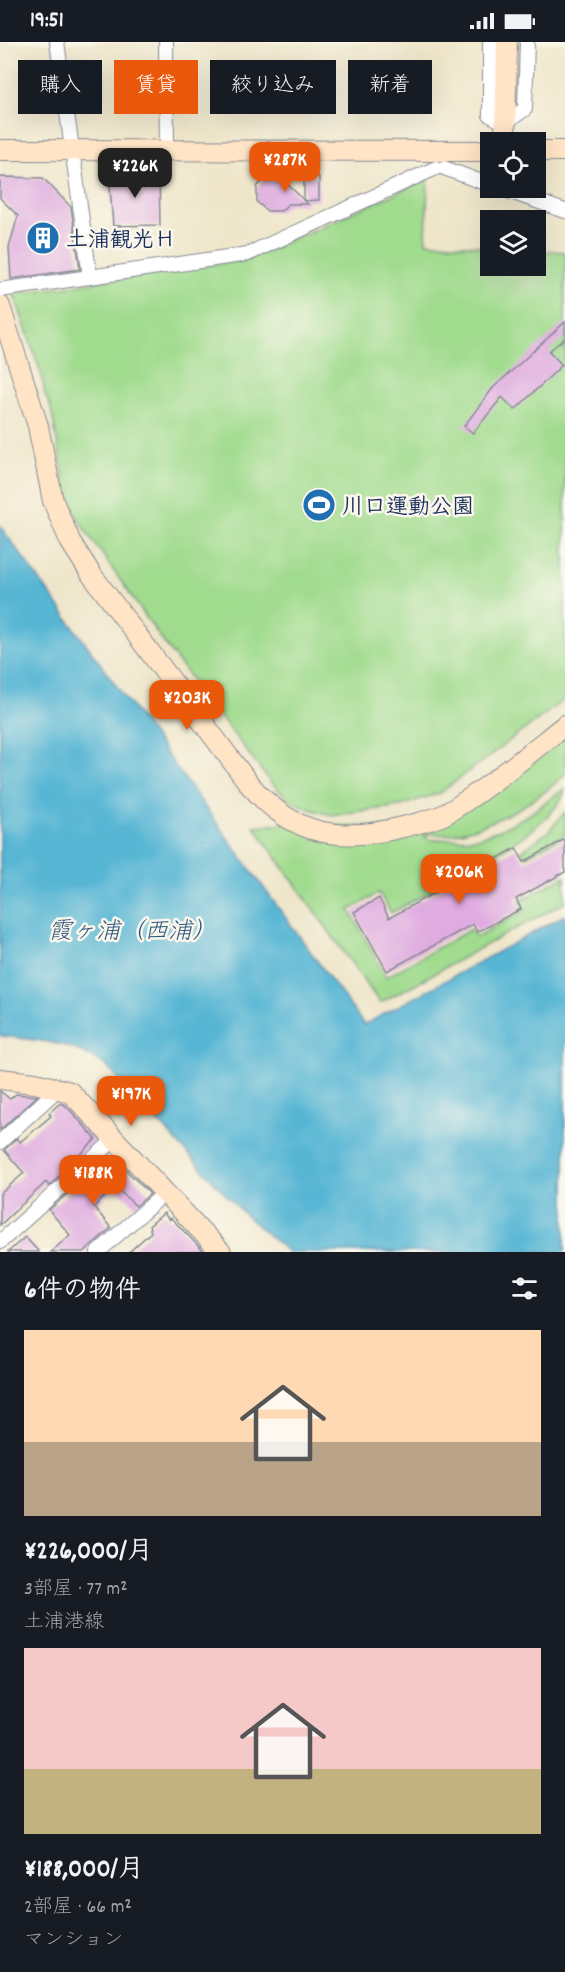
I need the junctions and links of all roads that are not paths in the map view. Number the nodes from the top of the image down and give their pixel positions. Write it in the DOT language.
graph roads {
  1 [pos="57,42"];
  2 [pos="166,42"];
  3 [pos="490,42"];
  4 [pos="507,42"];
  5 [pos="527,42"];
  6 [pos="504,132"];
  7 [pos="505,132"];
  8 [pos="506,132"];
  9 [pos="0,150"];
  10 [pos="72,151"];
  11 [pos="167,151"];
  12 [pos="480,151"];
  13 [pos="546,151"];
  14 [pos="565,151"];
  15 [pos="480,181"];
  16 [pos="528,198"];
  17 [pos="565,211"];
  18 [pos="90,277"];
  19 [pos="0,290"];
  20 [pos="0,306"];
  21 [pos="565,725"];
  22 [pos="0,1079"];
  23 [pos="60,1088"];
  24 [pos="116,1138"];
  25 [pos="0,1142"];
  26 [pos="166,1192"];
  27 [pos="0,1242"];
  28 [pos="98,1252"];
  29 [pos="220,1252"];
  1 -- 10 [label="street"];
  2 -- 11 [label="street"];
  3 -- 6 [label="street"];
  4 -- 7 [label="street"];
  5 -- 8 [label="street"];
  9 -- 10 [label="street"];
  10 -- 11 [label="street"];
  10 -- 18 [label="street"];
  11 -- 12 [label="street"];
  13 -- 14 [label="street"];
  15 -- 18 [label="street"];
  16 -- 17 [label="street"];
  18 -- 19 [label="street"];
  20 -- 21 [label="street"];
  22 -- 23 [label="street"];
  23 -- 24 [label="street"];
  23 -- 25 [label="street"];
  24 -- 26 [label="street"];
  24 -- 27 [label="street"];
  26 -- 28 [label="street"];
  26 -- 29 [label="street"];
}
